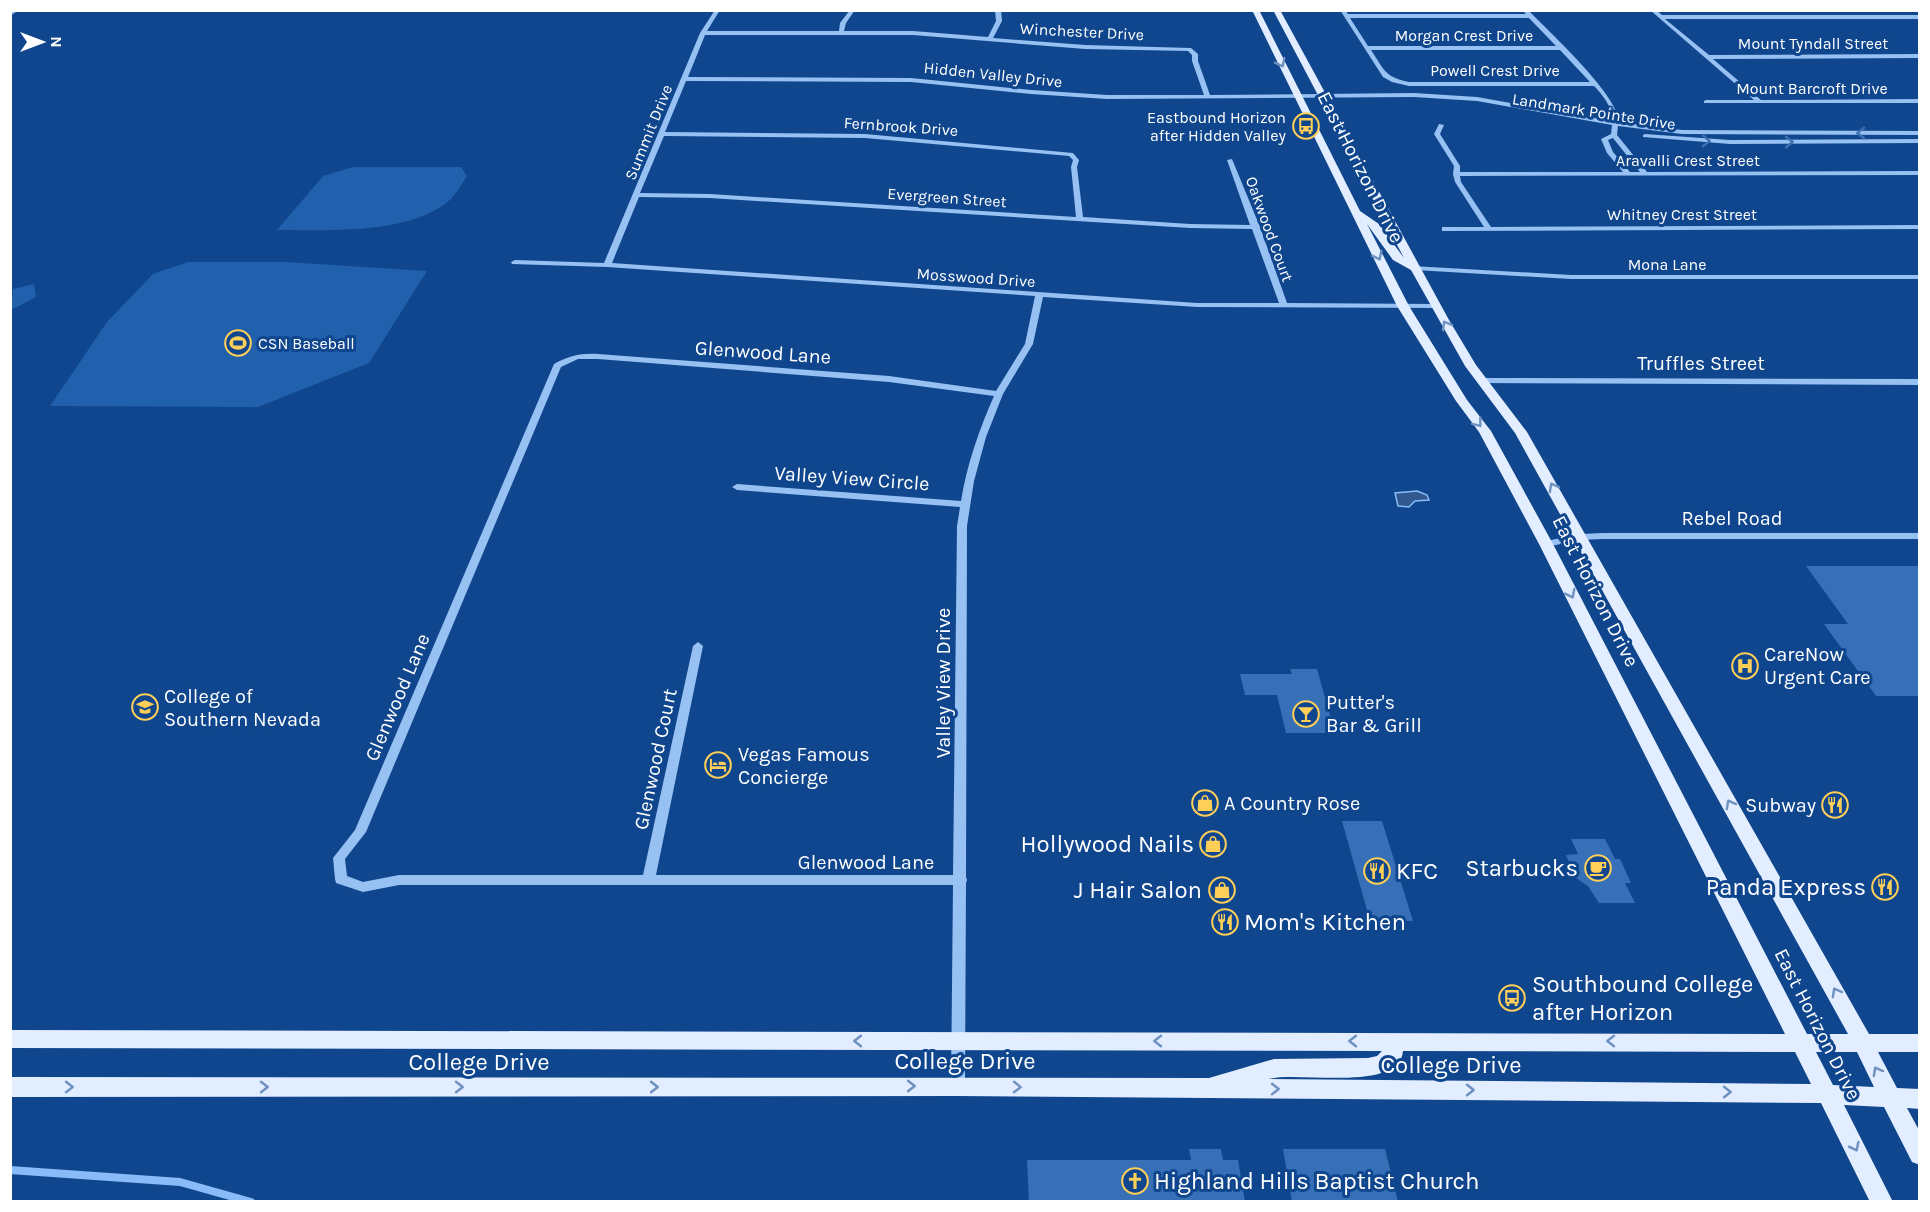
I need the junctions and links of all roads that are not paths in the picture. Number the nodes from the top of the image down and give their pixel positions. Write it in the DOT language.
graph roads {
  1 [pos="17,10"];
  2 [pos="718,10"];
  3 [pos="853,10"];
  4 [pos="998,10"];
  5 [pos="1255,10"];
  6 [pos="1276,10"];
  7 [pos="1525,10"];
  8 [pos="1652,10"];
  9 [pos="1344,13"];
  10 [pos="10,15"];
  11 [pos="1531,16"];
  12 [pos="1660,17"];
  13 [pos="1920,17"];
  14 [pos="703,33"];
  15 [pos="841,33"];
  16 [pos="990,38"];
  17 [pos="1367,48"];
  18 [pos="1561,48"];
  19 [pos="1920,56"];
  20 [pos="1706,57"];
  21 [pos="684,79"];
  22 [pos="1596,84"];
  23 [pos="1208,97"];
  24 [pos="1299,97"];
  25 [pos="1329,97"];
  26 [pos="1920,101"];
  27 [pos="1706,102"];
  28 [pos="1760,102"];
  29 [pos="1441,125"];
  30 [pos="1615,130"];
  31 [pos="1920,133"];
  32 [pos="661,134"];
  33 [pos="1920,141"];
  34 [pos="1230,160"];
  35 [pos="1628,173"];
  36 [pos="1645,173"];
  37 [pos="1920,173"];
  38 [pos="1456,174"];
  39 [pos="637,195"];
  40 [pos="1357,213"];
  41 [pos="1080,219"];
  42 [pos="1256,227"];
  43 [pos="1920,227"];
  44 [pos="1489,229"];
  45 [pos="1446,230"];
  46 [pos="515,262"];
  47 [pos="607,266"];
  48 [pos="1415,268"];
  49 [pos="1920,277"];
  50 [pos="1039,295"];
  51 [pos="1284,306"];
  52 [pos="1403,306"];
  53 [pos="1435,306"];
  54 [pos="1482,381"];
  55 [pos="1920,382"];
  56 [pos="999,394"];
  57 [pos="737,488"];
  58 [pos="965,504"];
  59 [pos="1920,536"];
  60 [pos="1581,537"];
  61 [pos="1546,544"];
  62 [pos="698,646"];
  63 [pos="649,879"];
  64 [pos="961,880"];
  65 [pos="10,1039"];
  66 [pos="1393,1041"];
  67 [pos="958,1042"];
  68 [pos="1801,1043"];
  69 [pos="1920,1043"];
  70 [pos="1863,1044"];
  71 [pos="958,1086"];
  72 [pos="10,1087"];
  73 [pos="1208,1089"];
  74 [pos="1828,1096"];
  75 [pos="1892,1097"];
  76 [pos="1920,1099"];
  77 [pos="1920,1155"];
  78 [pos="1882,1202"];
  1 -- 10 [label="street"];
  2 -- 14 [label="street, Summit Drive"];
  3 -- 15 [label="street"];
  4 -- 16 [label="street"];
  5 -- 24 [label="main road, East Horizon Drive, one-way"];
  6 -- 25 [label="main road, East Horizon Drive"];
  7 -- 11 [label="street"];
  8 -- 12 [label="street"];
  9 -- 11 [label="street"];
  9 -- 17 [label="street"];
  11 -- 18 [label="street"];
  12 -- 13 [label="street"];
  12 -- 20 [label="street"];
  14 -- 15 [label="street, Winchester Drive"];
  14 -- 21 [label="street, Summit Drive"];
  15 -- 16 [label="street, Winchester Drive"];
  16 -- 23 [label="street, Winchester Drive"];
  17 -- 18 [label="street, Morgan Crest Drive"];
  17 -- 22 [label="street, Powell Crest Drive"];
  18 -- 22 [label="street"];
  19 -- 20 [label="street, Mount Tyndall Street"];
  20 -- 28 [label="street"];
  21 -- 23 [label="street, Hidden Valley Drive"];
  21 -- 32 [label="street, Summit Drive"];
  22 -- 30 [label="street"];
  23 -- 24 [label="street, Hidden Valley Drive"];
  24 -- 25 [label="street, Landmark Pointe Drive"];
  24 -- 40 [label="main road, East Horizon Drive"];
  25 -- 30 [label="street, Landmark Pointe Drive"];
  25 -- 48 [label="main road, East Horizon Drive"];
  26 -- 28 [label="street, Mount Barcroft Drive"];
  27 -- 28 [label="street, Mount Barcroft Drive"];
  29 -- 38 [label="street"];
  31 -- 30 [label="street, Landmark Pointe Drive, one-way"];
  30 -- 33 [label="street, Landmark Pointe Drive, one-way"];
  30 -- 35 [label="street"];
  30 -- 36 [label="street"];
  32 -- 39 [label="street, Summit Drive"];
  32 -- 41 [label="street, Fernbrook Drive"];
  34 -- 42 [label="street, Oakwood Court"];
  35 -- 36 [label="street, Aravalli Crest Street"];
  35 -- 38 [label="street, Aravalli Crest Street"];
  36 -- 37 [label="street, Aravalli Crest Street"];
  38 -- 44 [label="street"];
  39 -- 41 [label="street, Evergreen Street"];
  39 -- 47 [label="street, Summit Drive"];
  40 -- 48 [label="main road"];
  40 -- 52 [label="main road, East Horizon Drive, one-way"];
  41 -- 42 [label="street, Evergreen Street"];
  42 -- 51 [label="street, Oakwood Court"];
  43 -- 44 [label="street, Whitney Crest Street"];
  44 -- 45 [label="street, Whitney Crest Street"];
  46 -- 47 [label="street, Mosswood Drive"];
  47 -- 50 [label="street, Mosswood Drive"];
  48 -- 49 [label="street, Mona Lane"];
  48 -- 53 [label="main road, East Horizon Drive"];
  50 -- 51 [label="street, Mosswood Drive"];
  50 -- 56 [label="street, Valley View Drive"];
  51 -- 52 [label="street, Mosswood Drive"];
  52 -- 53 [label="street, Mosswood Drive"];
  52 -- 61 [label="main road, East Horizon Drive, one-way"];
  54 -- 53 [label="main road, East Horizon Drive, one-way"];
  54 -- 55 [label="street, Truffles Street"];
  60 -- 54 [label="main road, East Horizon Drive, one-way"];
  56 -- 58 [label="street, Valley View Drive"];
  56 -- 63 [label="street, Glenwood Lane"];
  57 -- 58 [label="street, Valley View Circle"];
  58 -- 64 [label="street, Valley View Drive"];
  59 -- 60 [label="street, Rebel Road"];
  60 -- 61 [label="street, Rebel Road"];
  70 -- 60 [label="main road, East Horizon Drive, one-way"];
  61 -- 68 [label="main road, East Horizon Drive, one-way"];
  62 -- 63 [label="street, Glenwood Court"];
  63 -- 64 [label="street, Glenwood Lane"];
  64 -- 67 [label="street, Valley View Drive"];
  67 -- 65 [label="main road, College Drive, one-way"];
  66 -- 67 [label="main road, College Drive, one-way"];
  68 -- 66 [label="main road, College Drive, one-way"];
  66 -- 73 [label="main road"];
  67 -- 71 [label="street, Valley View Drive"];
  68 -- 70 [label="main road, College Drive"];
  68 -- 74 [label="main road, East Horizon Drive"];
  69 -- 70 [label="main road, College Drive"];
  75 -- 70 [label="main road, East Horizon Drive, one-way"];
  72 -- 71 [label="main road, College Drive, one-way"];
  71 -- 73 [label="main road, College Drive, one-way"];
  73 -- 74 [label="main road, College Drive, one-way"];
  74 -- 75 [label="main road, College Drive"];
  74 -- 78 [label="main road, East Horizon Drive, one-way"];
  75 -- 76 [label="main road, College Drive"];
  75 -- 77 [label="main road, East Horizon Drive"];
}
